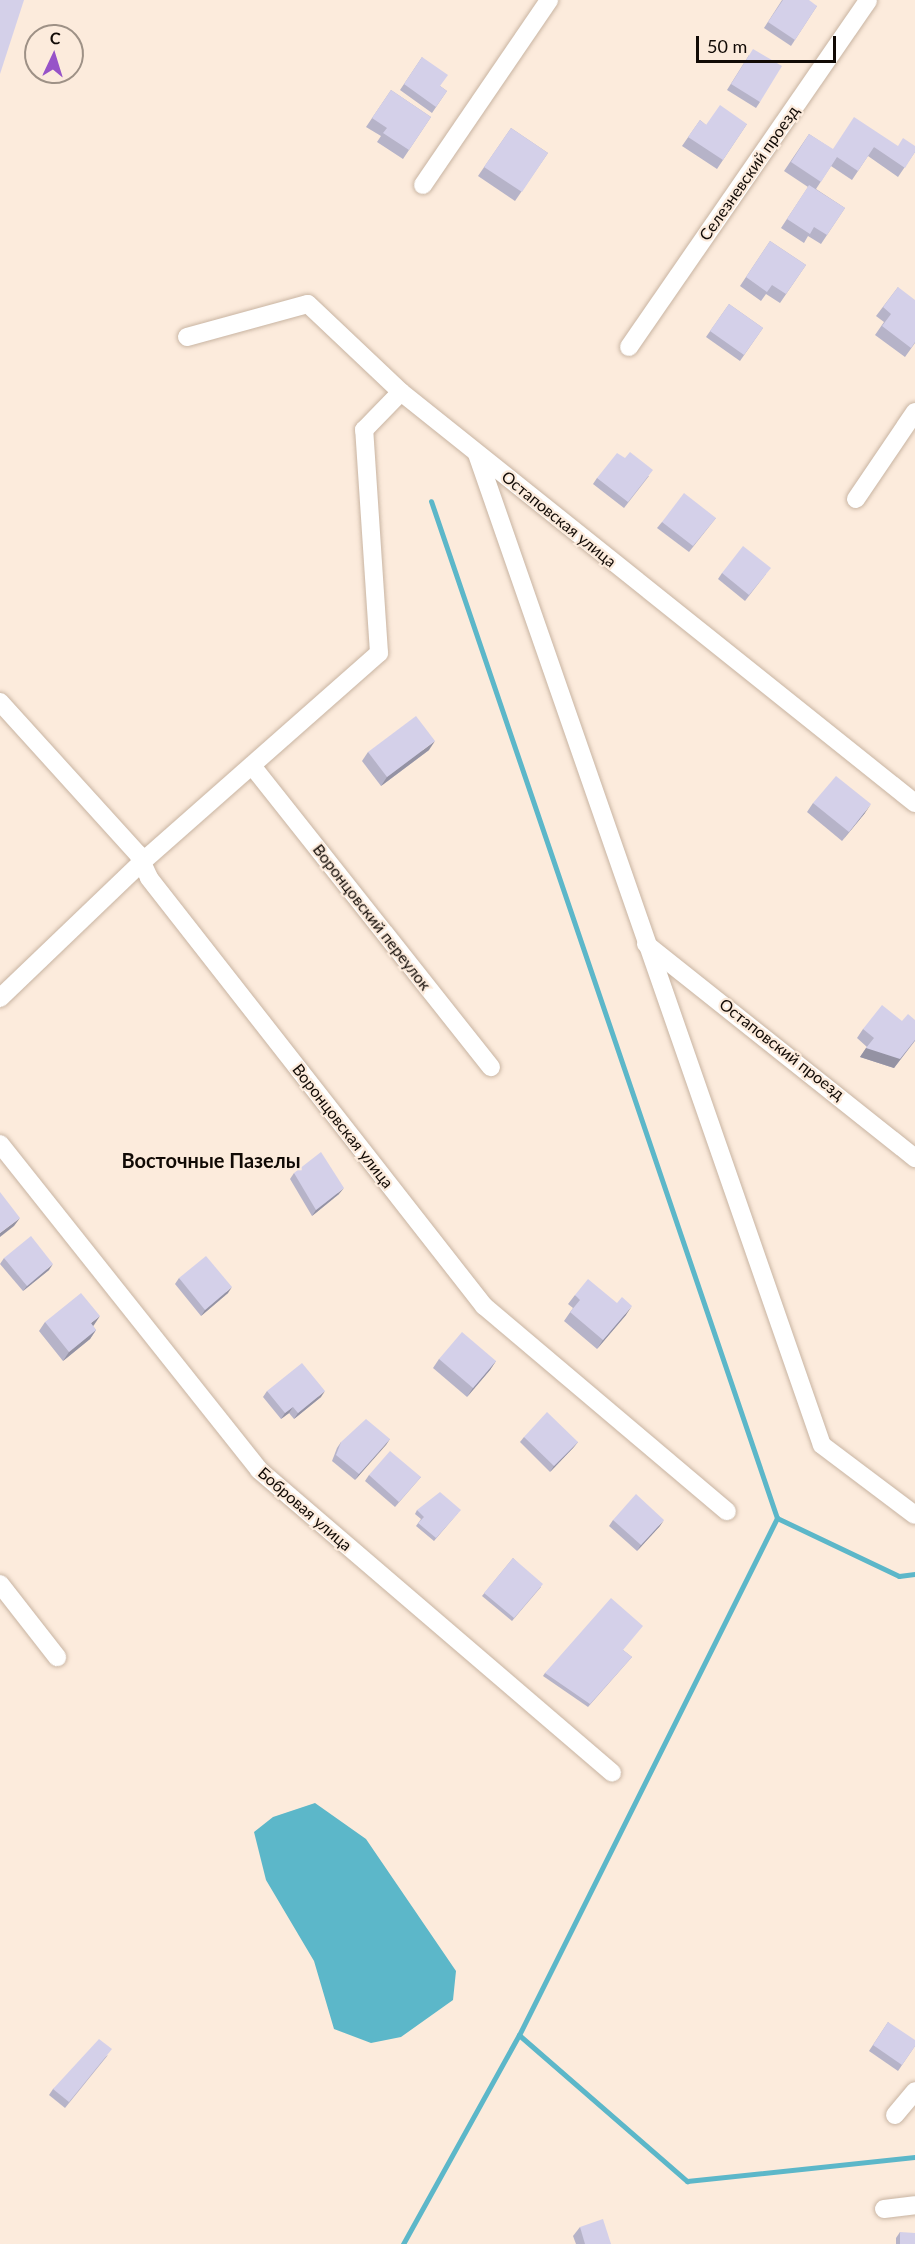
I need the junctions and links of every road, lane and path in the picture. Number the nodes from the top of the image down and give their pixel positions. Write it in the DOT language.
graph roads {
  1 [pos="549,0"];
  2 [pos="868,0"];
  3 [pos="423,185"];
  4 [pos="187,337"];
  5 [pos="629,347"];
  6 [pos="401,392"];
  7 [pos="915,412"];
  8 [pos="477,454"];
  9 [pos="856,499"];
  10 [pos="0,702"];
  11 [pos="253,767"];
  12 [pos="915,803"];
  13 [pos="142,862"];
  14 [pos="646,944"];
  15 [pos="2,992"];
  16 [pos="491,1067"];
  17 [pos="0,1144"];
  18 [pos="915,1158"];
  19 [pos="727,1511"];
  20 [pos="915,1515"];
  21 [pos="0,1584"];
  22 [pos="57,1657"];
  23 [pos="612,1773"];
  24 [pos="915,2091"];
  25 [pos="896,2115"];
  26 [pos="915,2205"];
  27 [pos="884,2210"];
  1 -- 3 [label="street"];
  2 -- 5 [label="street, Селезневский проезд"];
  4 -- 6 [label="street, Остаповская улица"];
  6 -- 8 [label="street, Остаповская улица"];
  6 -- 11 [label="street"];
  7 -- 9 [label="street"];
  8 -- 12 [label="street, Остаповская улица"];
  8 -- 14 [label="street"];
  10 -- 13 [label="street, Воронцовская улица"];
  11 -- 13 [label="street"];
  11 -- 16 [label="street, Воронцовский переулок"];
  13 -- 15 [label="street"];
  13 -- 19 [label="street, Воронцовская улица"];
  14 -- 18 [label="street, Остаповский проезд"];
  14 -- 20 [label="street"];
  17 -- 23 [label="street, Бобровая улица"];
  21 -- 22 [label="street"];
  24 -- 25 [label="street"];
  26 -- 27 [label="street"];
}
